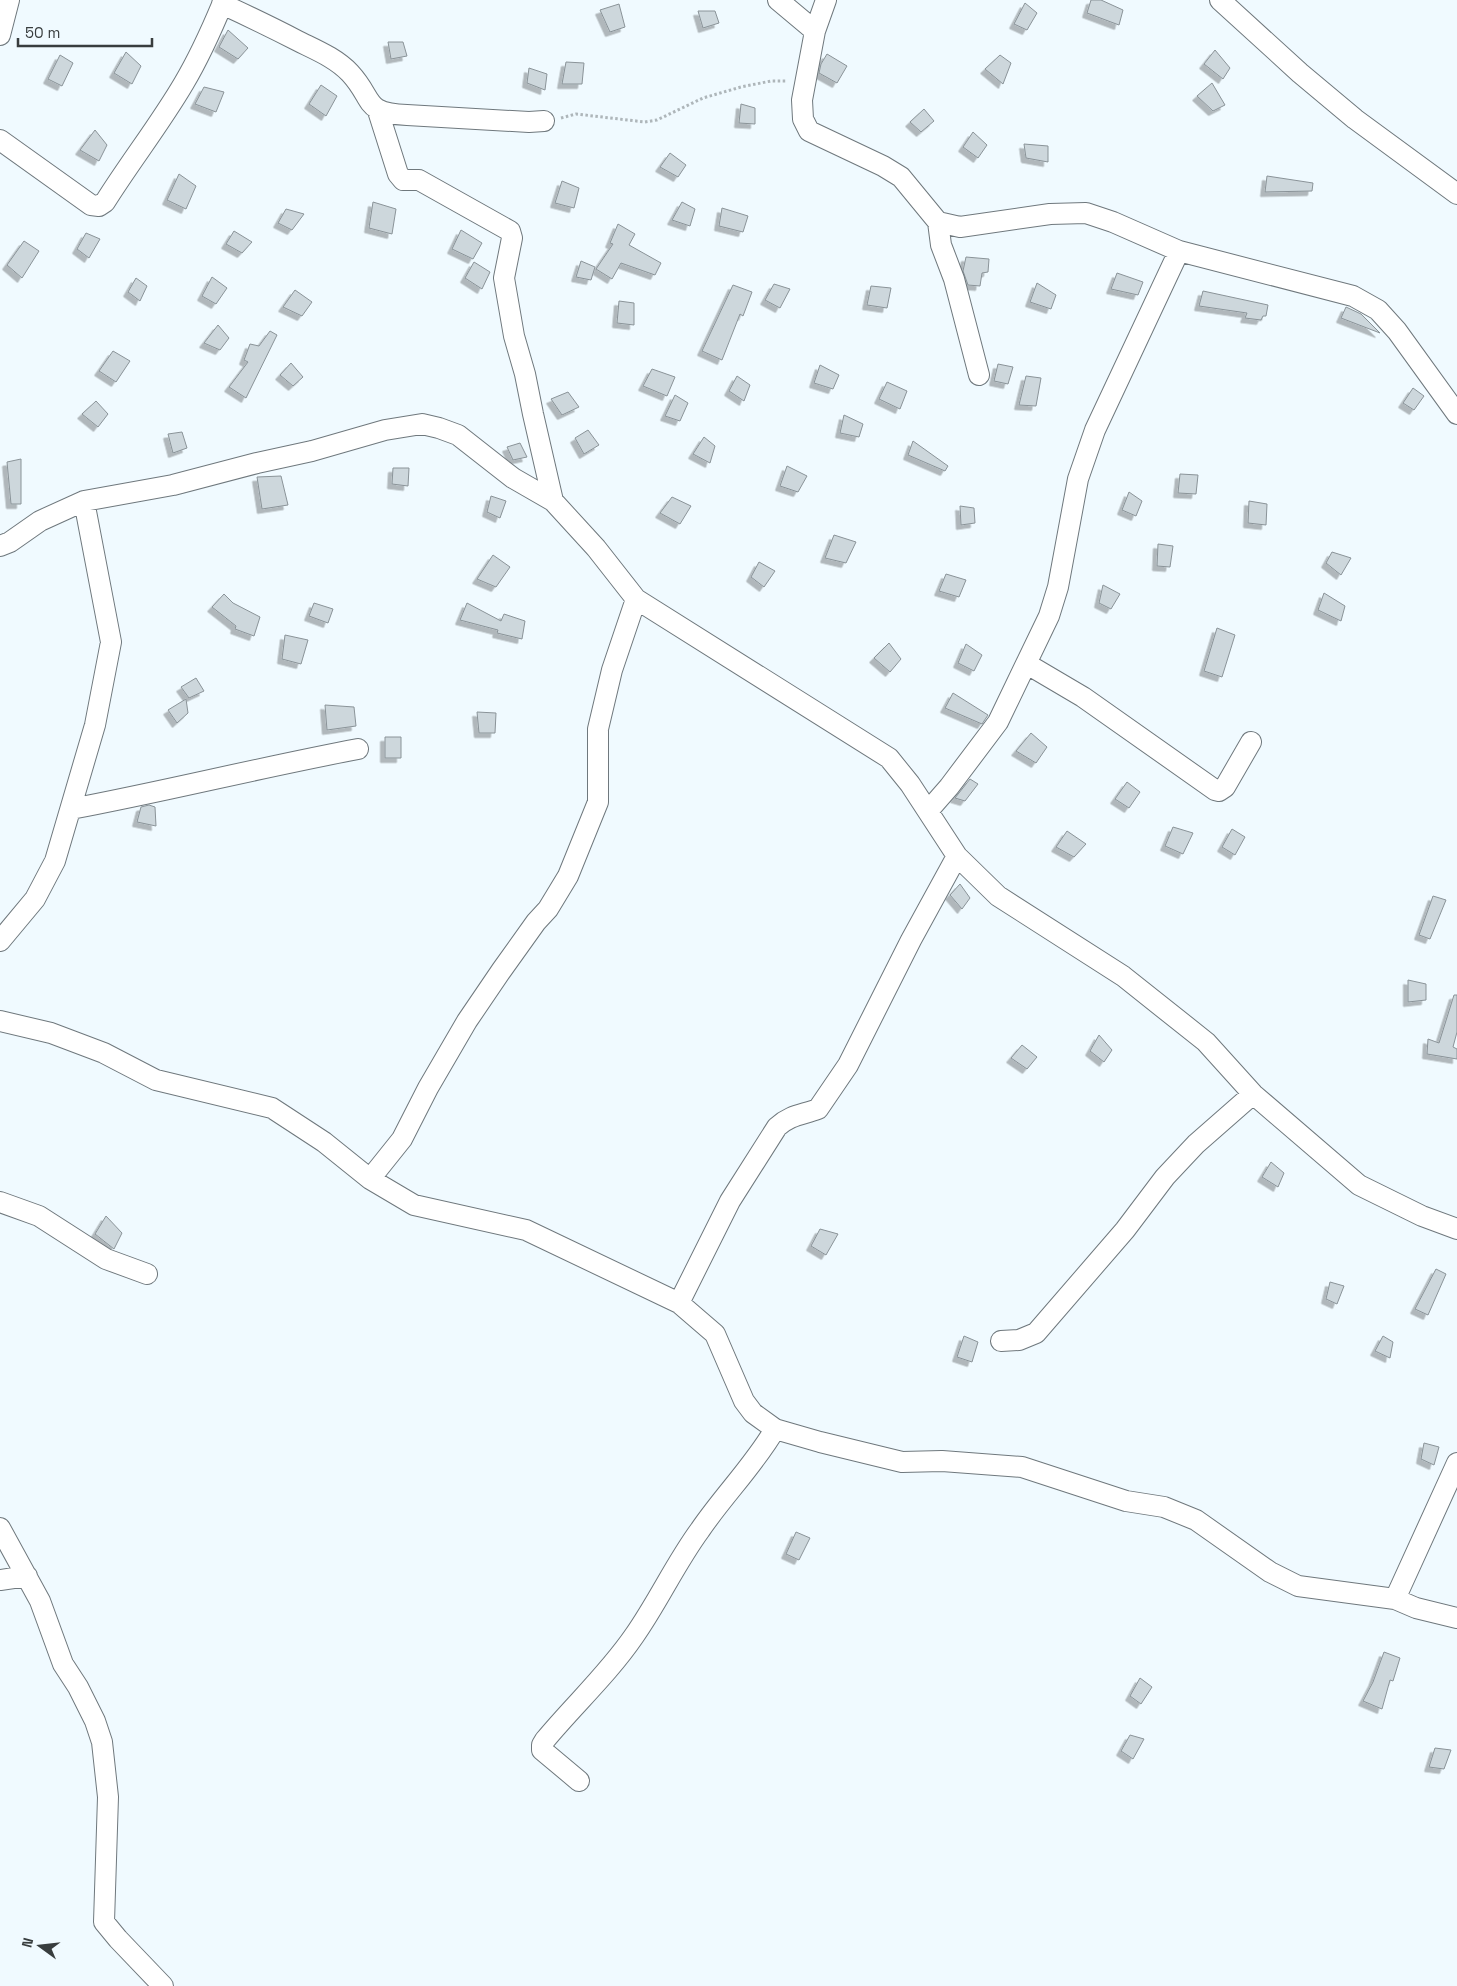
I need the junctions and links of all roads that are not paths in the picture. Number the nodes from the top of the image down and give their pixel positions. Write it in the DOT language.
graph roads {
  1 [pos="9,0"];
  2 [pos="778,0"];
  3 [pos="826,0"];
  4 [pos="1220,0"];
  5 [pos="223,2"];
  6 [pos="814,31"];
  7 [pos="0,35"];
  8 [pos="378,111"];
  9 [pos="544,122"];
  10 [pos="0,140"];
  11 [pos="1457,194"];
  12 [pos="938,222"];
  13 [pos="1179,251"];
  14 [pos="979,375"];
  15 [pos="1457,414"];
  16 [pos="84,501"];
  17 [pos="553,501"];
  18 [pos="0,546"];
  19 [pos="636,599"];
  20 [pos="1027,664"];
  21 [pos="1251,742"];
  22 [pos="358,749"];
  23 [pos="71,810"];
  24 [pos="928,811"];
  25 [pos="957,856"];
  26 [pos="0,942"];
  27 [pos="0,1021"];
  28 [pos="1253,1094"];
  29 [pos="370,1179"];
  30 [pos="0,1202"];
  31 [pos="1457,1229"];
  32 [pos="147,1274"];
  33 [pos="679,1303"];
  34 [pos="1001,1341"];
  35 [pos="775,1429"];
  36 [pos="1457,1463"];
  37 [pos="0,1528"];
  38 [pos="27,1576"];
  39 [pos="0,1580"];
  40 [pos="1395,1599"];
  41 [pos="1457,1618"];
  42 [pos="579,1780"];
  43 [pos="163,1986"];
  1 -- 7 [label="street"];
  2 -- 6 [label="street"];
  3 -- 6 [label="street"];
  4 -- 11 [label="street"];
  5 -- 8 [label="street"];
  5 -- 10 [label="street"];
  6 -- 12 [label="street"];
  8 -- 9 [label="street"];
  8 -- 17 [label="street"];
  12 -- 13 [label="street"];
  12 -- 14 [label="street"];
  13 -- 15 [label="street"];
  13 -- 20 [label="street"];
  16 -- 17 [label="street"];
  16 -- 18 [label="street"];
  16 -- 23 [label="street"];
  17 -- 19 [label="street"];
  19 -- 24 [label="street"];
  19 -- 29 [label="street"];
  20 -- 21 [label="street"];
  20 -- 24 [label="street"];
  22 -- 23 [label="street"];
  23 -- 26 [label="street"];
  24 -- 25 [label="street"];
  25 -- 28 [label="street"];
  25 -- 33 [label="street"];
  27 -- 29 [label="street"];
  28 -- 31 [label="street"];
  28 -- 34 [label="street"];
  29 -- 33 [label="street"];
  30 -- 32 [label="street"];
  33 -- 35 [label="street"];
  35 -- 40 [label="street"];
  35 -- 42 [label="street"];
  36 -- 40 [label="street"];
  37 -- 38 [label="street"];
  38 -- 39 [label="street"];
  38 -- 43 [label="street"];
  40 -- 41 [label="street"];
}
